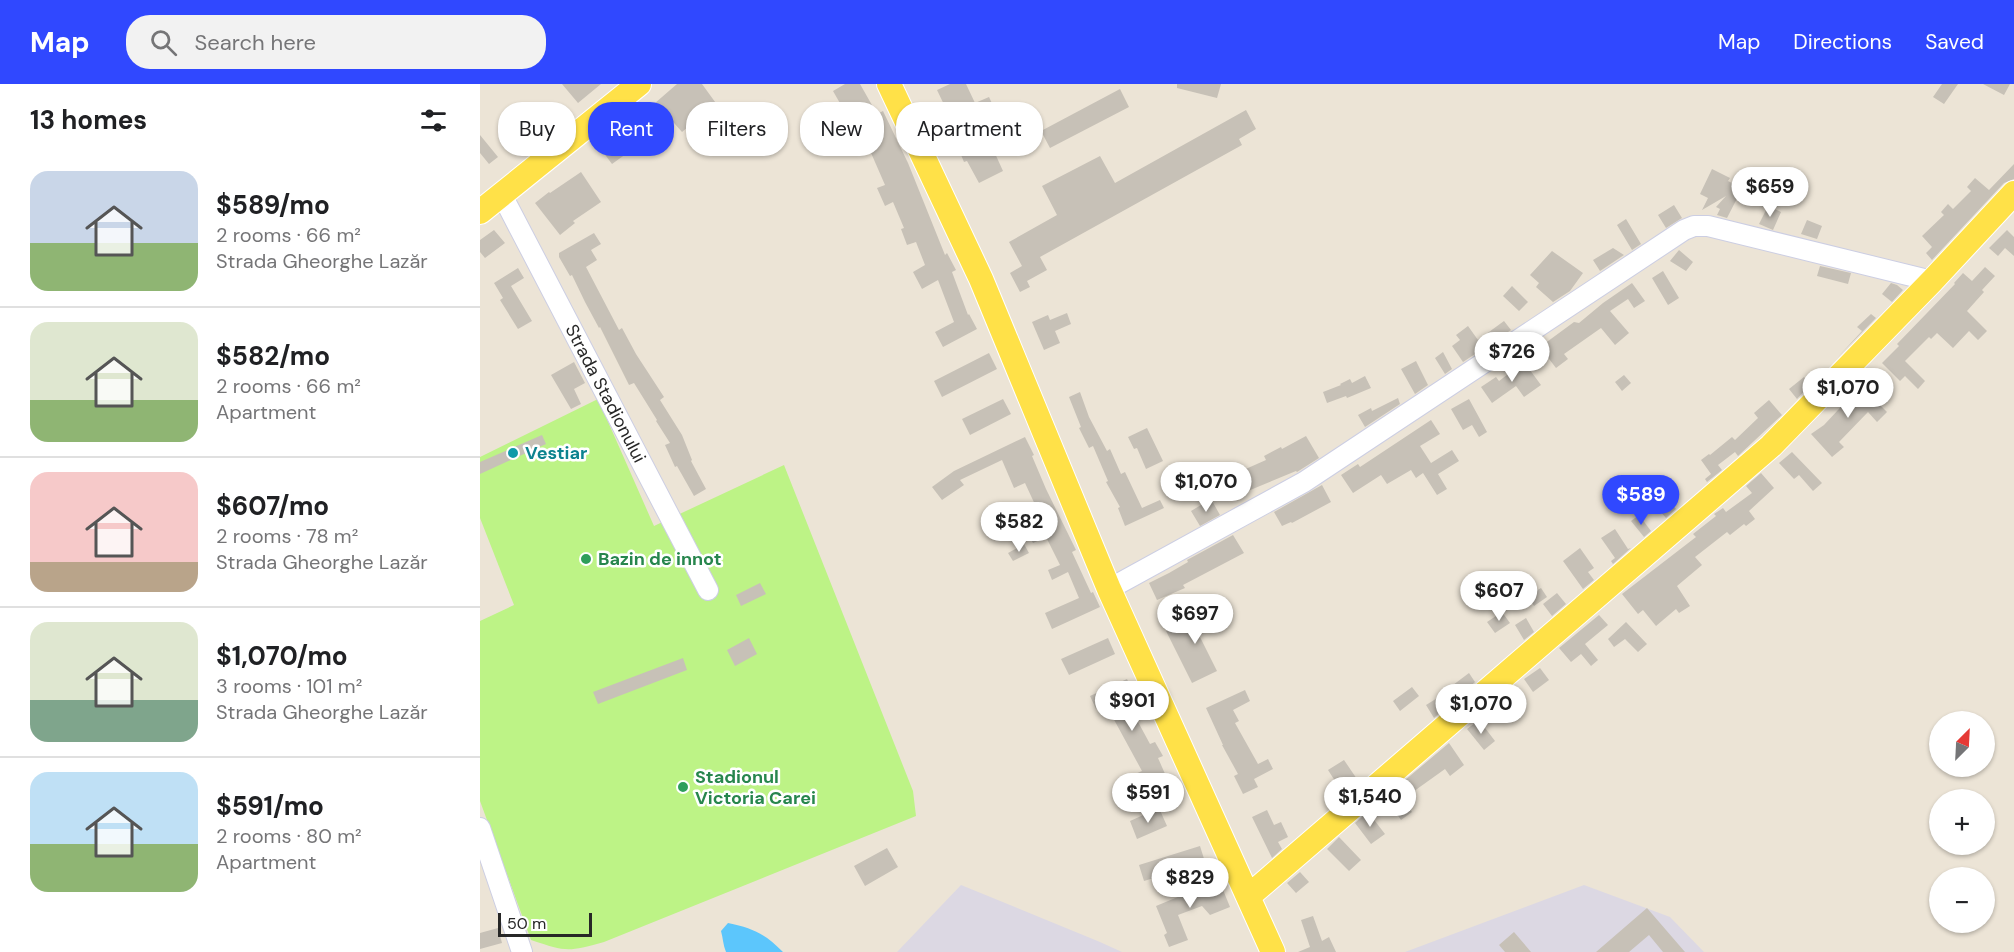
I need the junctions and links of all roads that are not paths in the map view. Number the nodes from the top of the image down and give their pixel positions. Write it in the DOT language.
graph roads {
  1 [pos="890,84"];
  2 [pos="629,88"];
  3 [pos="2014,194"];
  4 [pos="502,195"];
  5 [pos="480,212"];
  6 [pos="1932,281"];
  7 [pos="1110,589"];
  8 [pos="708,590"];
  9 [pos="480,828"];
  10 [pos="1249,896"];
  11 [pos="522,952"];
  12 [pos="1273,952"];
  1 -- 7 [label="main road"];
  2 -- 4 [label="main road"];
  3 -- 6 [label="main road"];
  4 -- 5 [label="main road"];
  4 -- 8 [label="street, Strada Stadionului"];
  6 -- 7 [label="street"];
  6 -- 10 [label="main road"];
  7 -- 10 [label="main road"];
  9 -- 11 [label="street"];
  10 -- 12 [label="main road"];
}
